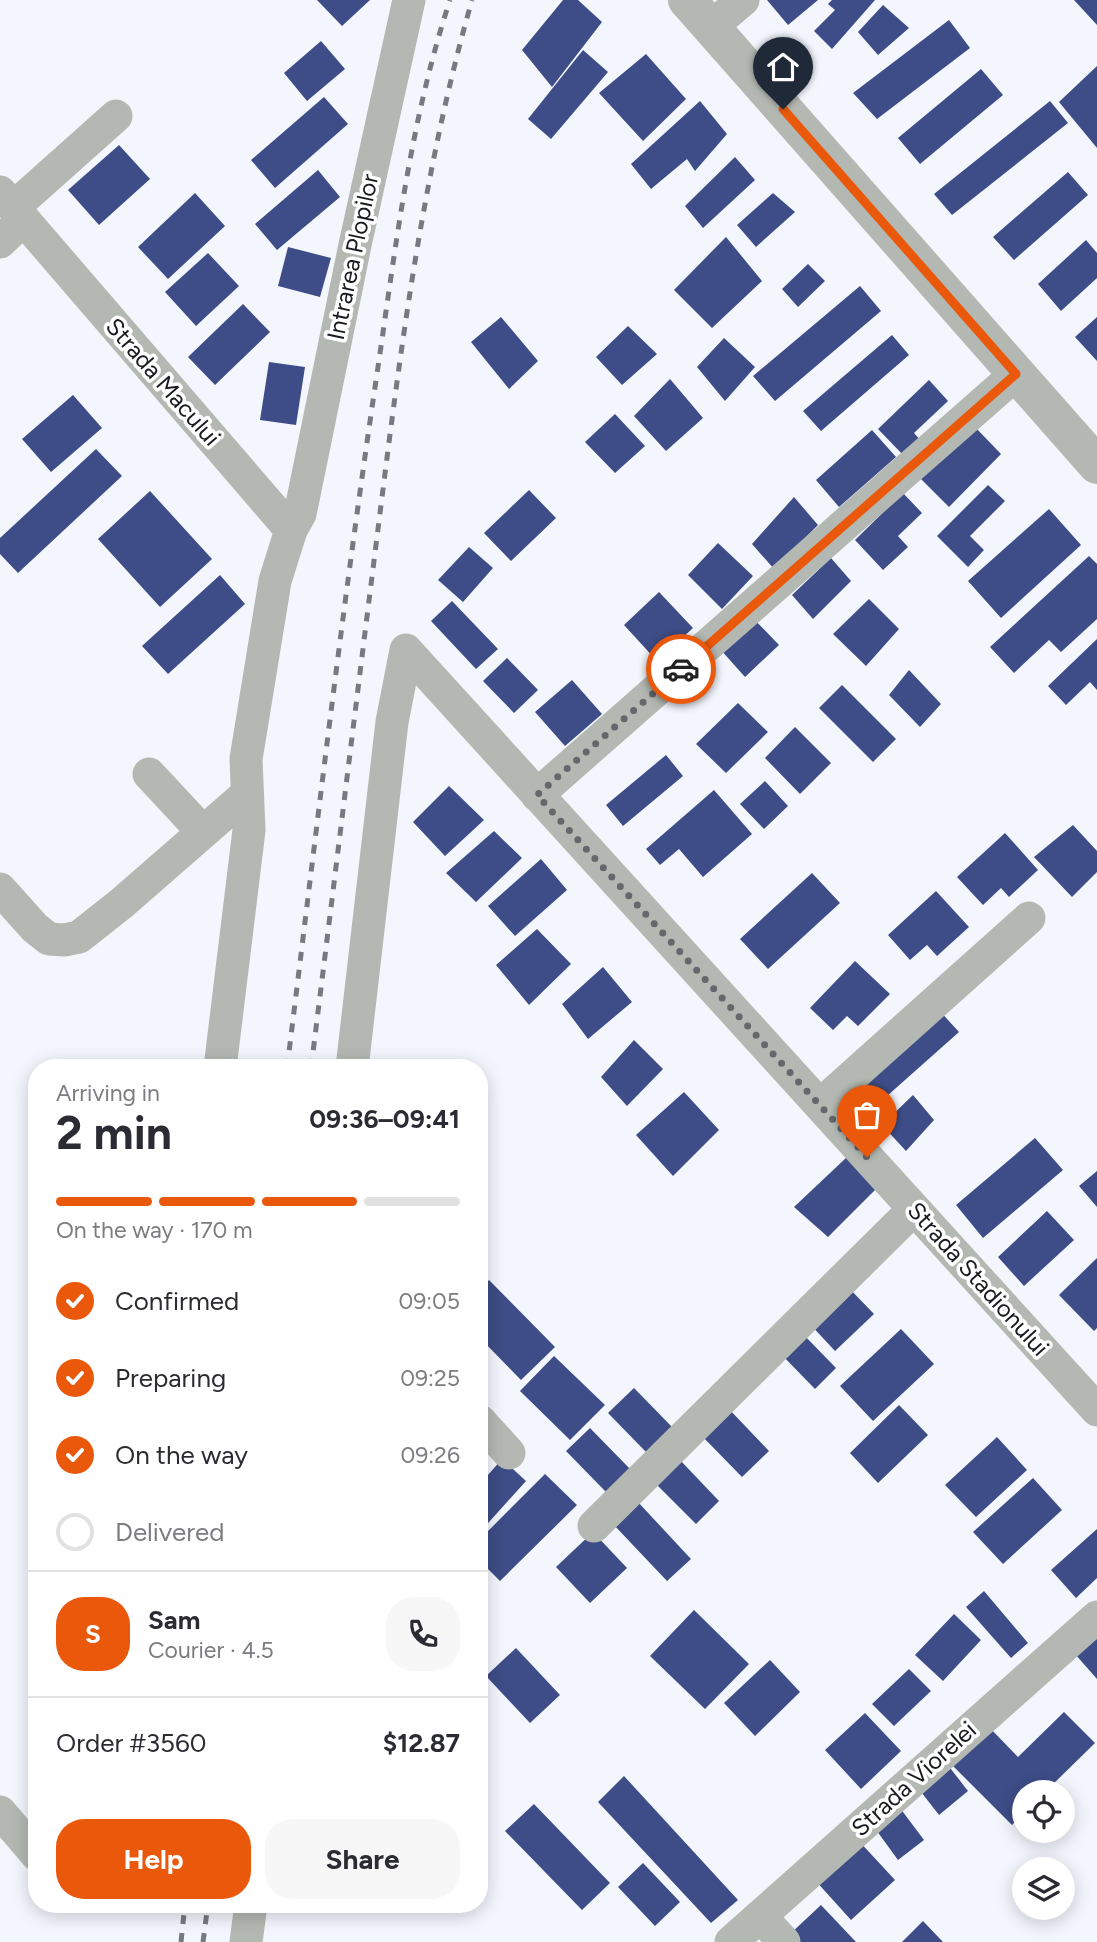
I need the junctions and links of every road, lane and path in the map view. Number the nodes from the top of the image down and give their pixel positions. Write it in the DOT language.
graph roads {
  1 [pos="410,0"];
  2 [pos="743,0"];
  3 [pos="699,13"];
  4 [pos="116,117"];
  5 [pos="13,206"];
  6 [pos="0,242"];
  7 [pos="1016,374"];
  8 [pos="1097,465"];
  9 [pos="295,522"];
  10 [pos="149,774"];
  11 [pos="247,794"];
  12 [pos="537,795"];
  13 [pos="203,832"];
  14 [pos="0,889"];
  15 [pos="1028,918"];
  16 [pos="221,1059"];
  17 [pos="353,1059"];
  18 [pos="820,1105"];
  19 [pos="914,1209"];
  20 [pos="1097,1410"];
  21 [pos="488,1430"];
  22 [pos="509,1453"];
  23 [pos="594,1525"];
  24 [pos="1097,1617"];
  25 [pos="0,1812"];
  26 [pos="28,1844"];
  27 [pos="250,1913"];
  28 [pos="760,1916"];
  29 [pos="246,1942"];
  30 [pos="731,1942"];
  31 [pos="784,1942"];
  1 -- 9 [label="street, Intrarea Plopilor"];
  2 -- 3 [label="street"];
  3 -- 7 [label="street"];
  4 -- 5 [label="street"];
  5 -- 6 [label="street"];
  5 -- 9 [label="street, Strada Macului"];
  7 -- 8 [label="street"];
  7 -- 12 [label="street"];
  9 -- 11 [label="street, Intrarea Plopilor"];
  10 -- 13 [label="street"];
  11 -- 13 [label="street"];
  11 -- 16 [label="street, Intrarea Plopilor"];
  12 -- 17 [label="street, Strada Stadionului"];
  12 -- 18 [label="street, Strada Stadionului"];
  13 -- 14 [label="street"];
  15 -- 18 [label="street"];
  18 -- 19 [label="street, Strada Stadionului"];
  19 -- 20 [label="street, Strada Stadionului"];
  19 -- 23 [label="street"];
  21 -- 22 [label="street"];
  24 -- 28 [label="street, Strada Viorelei"];
  25 -- 26 [label="street"];
  27 -- 29 [label="street"];
  28 -- 30 [label="street, Strada Viorelei"];
  28 -- 31 [label="street"];
}
